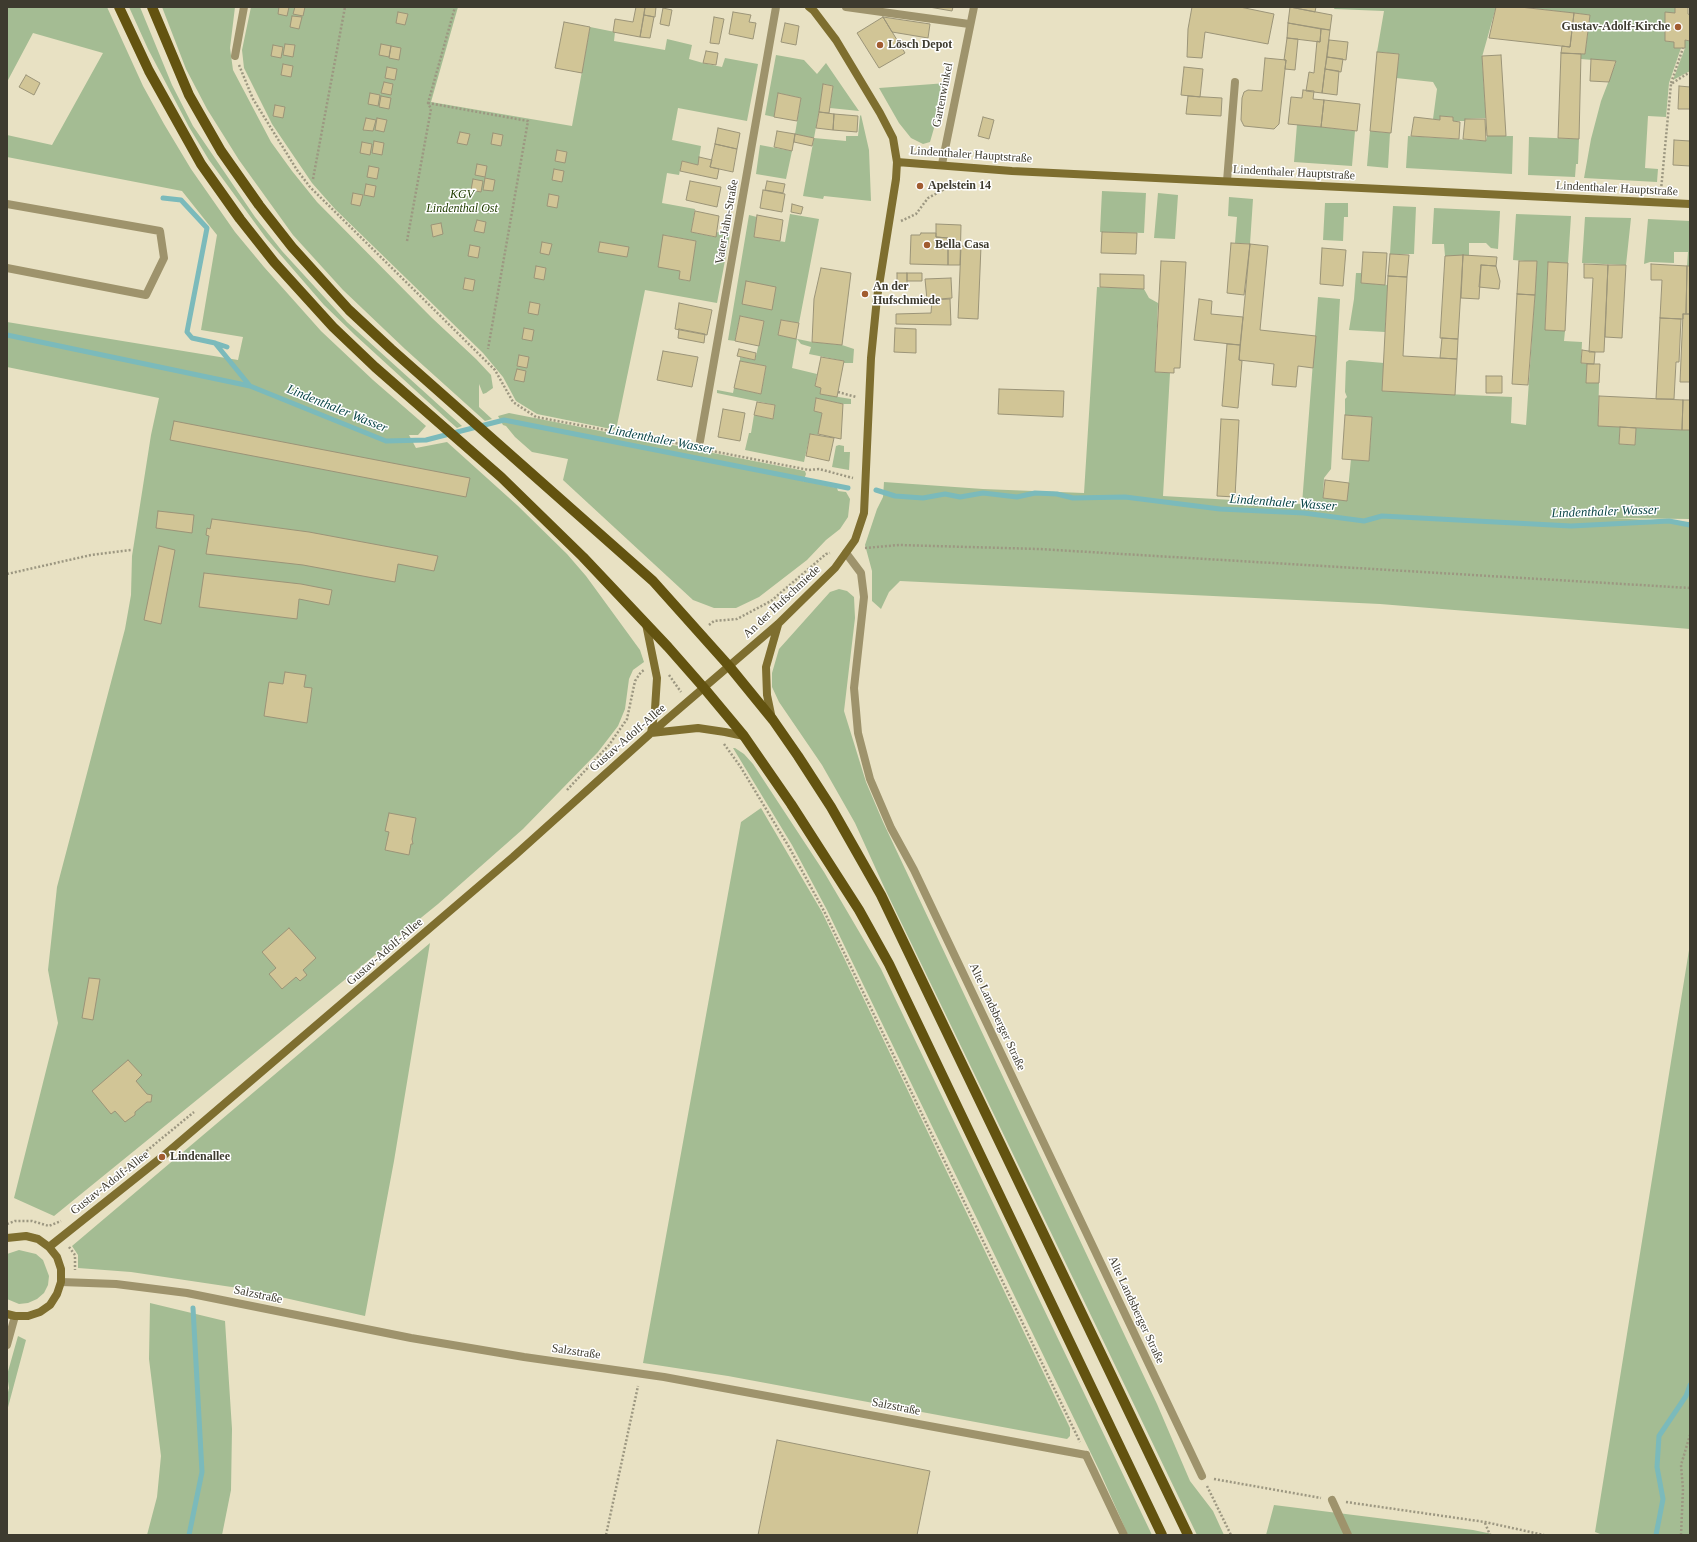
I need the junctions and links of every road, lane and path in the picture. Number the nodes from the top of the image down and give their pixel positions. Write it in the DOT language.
graph roads {
  1 [pos="119,7"];
  2 [pos="152,7"];
  3 [pos="244,7"];
  4 [pos="345,7"];
  5 [pos="455,7"];
  6 [pos="776,7"];
  7 [pos="809,7"];
  8 [pos="846,7"];
  9 [pos="974,7"];
  10 [pos="969,24"];
  11 [pos="1683,48"];
  12 [pos="235,56"];
  13 [pos="1690,72"];
  14 [pos="1235,82"];
  15 [pos="1671,84"];
  16 [pos="428,103"];
  17 [pos="897,162"];
  18 [pos="942,164"];
  19 [pos="960,166"];
  20 [pos="313,179"];
  21 [pos="1227,181"];
  22 [pos="1660,203"];
  23 [pos="7,204"];
  24 [pos="1690,204"];
  25 [pos="889,227"];
  26 [pos="407,241"];
  27 [pos="7,268"];
  28 [pos="488,349"];
  29 [pos="838,392"];
  30 [pos="856,397"];
  31 [pos="700,441"];
  32 [pos="671,443"];
  33 [pos="713,451"];
  34 [pos="866,487"];
  35 [pos="132,550"];
  36 [pos="846,553"];
  37 [pos="826,554"];
  38 [pos="7,574"];
  39 [pos="1690,588"];
  40 [pos="738,619"];
  41 [pos="646,624"];
  42 [pos="778,624"];
  43 [pos="655,664"];
  44 [pos="729,666"];
  45 [pos="704,688"];
  46 [pos="688,702"];
  47 [pos="772,720"];
  48 [pos="712,730"];
  49 [pos="650,733"];
  50 [pos="744,736"];
  51 [pos="564,793"];
  52 [pos="196,1110"];
  53 [pos="98,1190"];
  54 [pos="67,1216"];
  55 [pos="49,1226"];
  56 [pos="61,1237"];
  57 [pos="7,1238"];
  58 [pos="49,1247"];
  59 [pos="75,1271"];
  60 [pos="61,1282"];
  61 [pos="11,1315"];
  62 [pos="7,1345"];
  63 [pos="640,1373"];
  64 [pos="1690,1435"];
  65 [pos="1086,1455"];
  66 [pos="1202,1476"];
  67 [pos="1234,1483"];
  68 [pos="1332,1500"];
  69 [pos="1426,1514"];
  70 [pos="1485,1522"];
  71 [pos="606,1535"];
  72 [pos="1124,1535"];
  73 [pos="1162,1535"];
  74 [pos="1188,1535"];
  75 [pos="1231,1535"];
  76 [pos="1348,1535"];
  77 [pos="1490,1535"];
  78 [pos="1544,1535"];
  79 [pos="1681,1535"];
  1 -- 41 [label="main road"];
  2 -- 44 [label="main road"];
  3 -- 12 [label="street"];
  4 -- 20 [label="path"];
  5 -- 16 [label="path"];
  6 -- 31 [label="street, Vater-Jahn-Straße"];
  7 -- 17 [label="street, An der Hufschmiede"];
  8 -- 10 [label="street"];
  9 -- 10 [label="street, Gartenwinkel"];
  10 -- 18 [label="street, Gartenwinkel"];
  11 -- 15 [label="path"];
  12 -- 32 [label="path"];
  13 -- 15 [label="path"];
  14 -- 21 [label="street"];
  15 -- 22 [label="path"];
  16 -- 26 [label="path"];
  16 -- 28 [label="path"];
  17 -- 18 [label="street, Lindenthaler Hauptstraße"];
  17 -- 25 [label="street, An der Hufschmiede"];
  18 -- 19 [label="street, Lindenthaler Hauptstraße"];
  19 -- 21 [label="street, Lindenthaler Hauptstraße"];
  19 -- 25 [label="path"];
  21 -- 22 [label="street, Lindenthaler Hauptstraße"];
  22 -- 24 [label="street, Lindenthaler Hauptstraße"];
  23 -- 27 [label="street"];
  25 -- 34 [label="street, An der Hufschmiede"];
  29 -- 30 [label="path"];
  33 -- 34 [label="path"];
  34 -- 36 [label="street, An der Hufschmiede"];
  35 -- 38 [label="path"];
  36 -- 39 [label="path"];
  36 -- 42 [label="street, An der Hufschmiede"];
  36 -- 66 [label="street, Alte Landsberger Straße"];
  37 -- 40 [label="path"];
  41 -- 43 [label="street"];
  41 -- 45 [label="main road"];
  42 -- 44 [label="street, An der Hufschmiede"];
  42 -- 47 [label="street"];
  43 -- 46 [label="path"];
  43 -- 49 [label="street"];
  43 -- 51 [label="path"];
  44 -- 45 [label="street, Gustav-Adolf-Allee"];
  44 -- 47 [label="main road"];
  45 -- 46 [label="street, Gustav-Adolf-Allee"];
  45 -- 50 [label="main road"];
  46 -- 49 [label="street, Gustav-Adolf-Allee"];
  47 -- 74 [label="main road"];
  48 -- 49 [label="street"];
  48 -- 50 [label="street"];
  48 -- 65 [label="path"];
  49 -- 56 [label="street, Gustav-Adolf-Allee"];
  50 -- 73 [label="main road"];
  52 -- 53 [label="path"];
  54 -- 55 [label="path"];
  56 -- 58 [label="street, Gustav-Adolf-Allee"];
  56 -- 59 [label="path"];
  57 -- 58 [label="street"];
  58 -- 60 [label="street"];
  60 -- 61 [label="street"];
  60 -- 63 [label="street, Salzstraße"];
  61 -- 62 [label="street"];
  63 -- 65 [label="street, Salzstraße"];
  63 -- 71 [label="path"];
  64 -- 79 [label="path"];
  65 -- 72 [label="street"];
  66 -- 67 [label="path"];
  66 -- 75 [label="path"];
  68 -- 76 [label="street"];
  69 -- 70 [label="path"];
  70 -- 77 [label="path"];
  70 -- 78 [label="path"];
}
